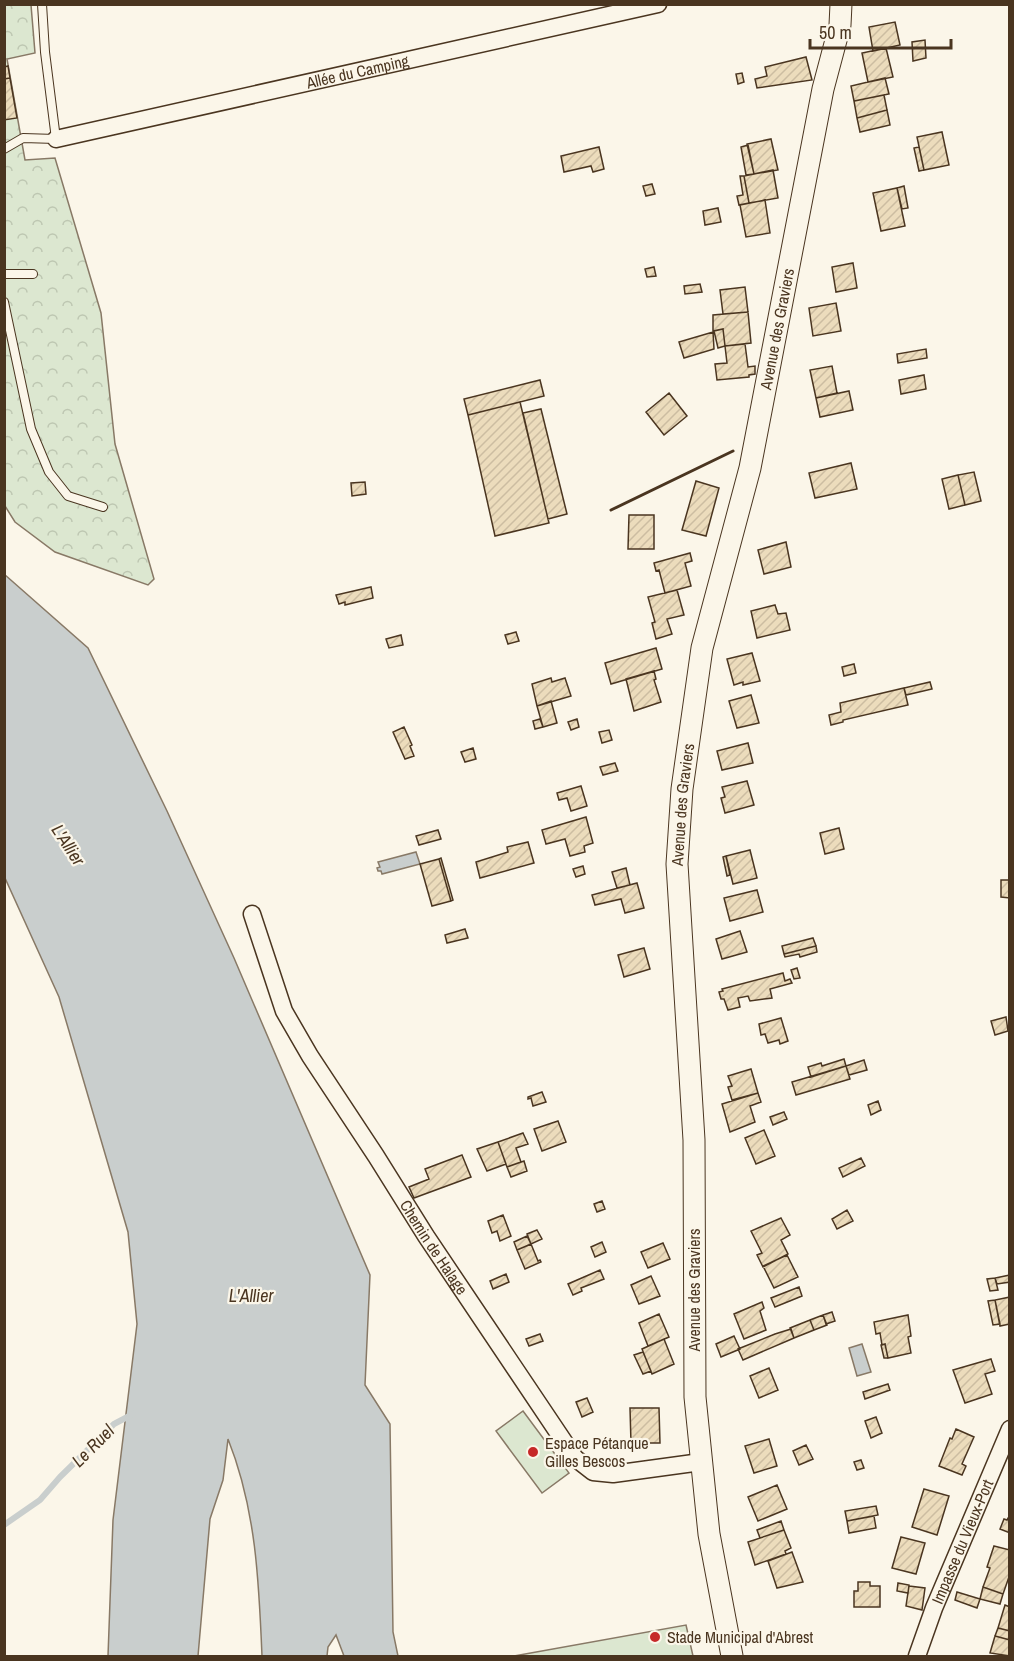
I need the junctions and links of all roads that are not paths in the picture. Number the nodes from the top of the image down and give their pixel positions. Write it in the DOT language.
graph roads {
  1 [pos="42,4"];
  2 [pos="658,4"];
  3 [pos="828,4"];
  4 [pos="841,4"];
  5 [pos="823,89"];
  6 [pos="56,139"];
  7 [pos="4,149"];
  8 [pos="4,274"];
  9 [pos="33,274"];
  10 [pos="4,302"];
  11 [pos="103,507"];
  12 [pos="252,914"];
  13 [pos="1010,1429"];
  14 [pos="701,1462"];
  15 [pos="709,1534"];
  16 [pos="718,1656"];
  17 [pos="732,1656"];
  18 [pos="917,1656"];
  1 -- 6 [label="lane"];
  2 -- 6 [label="street, Allée du Camping"];
  3 -- 5 [label="street, Avenue des Graviers"];
  4 -- 5 [label="street, Avenue des Graviers"];
  5 -- 14 [label="street, Avenue des Graviers"];
  6 -- 7 [label="lane"];
  8 -- 9 [label="lane"];
  10 -- 11 [label="lane"];
  12 -- 14 [label="street, Chemin de Halage"];
  13 -- 18 [label="street, Impasse du Vieux-Port"];
  14 -- 15 [label="street, Avenue des Graviers"];
  15 -- 16 [label="street, Avenue des Graviers"];
  15 -- 17 [label="street, Avenue des Graviers"];
}
